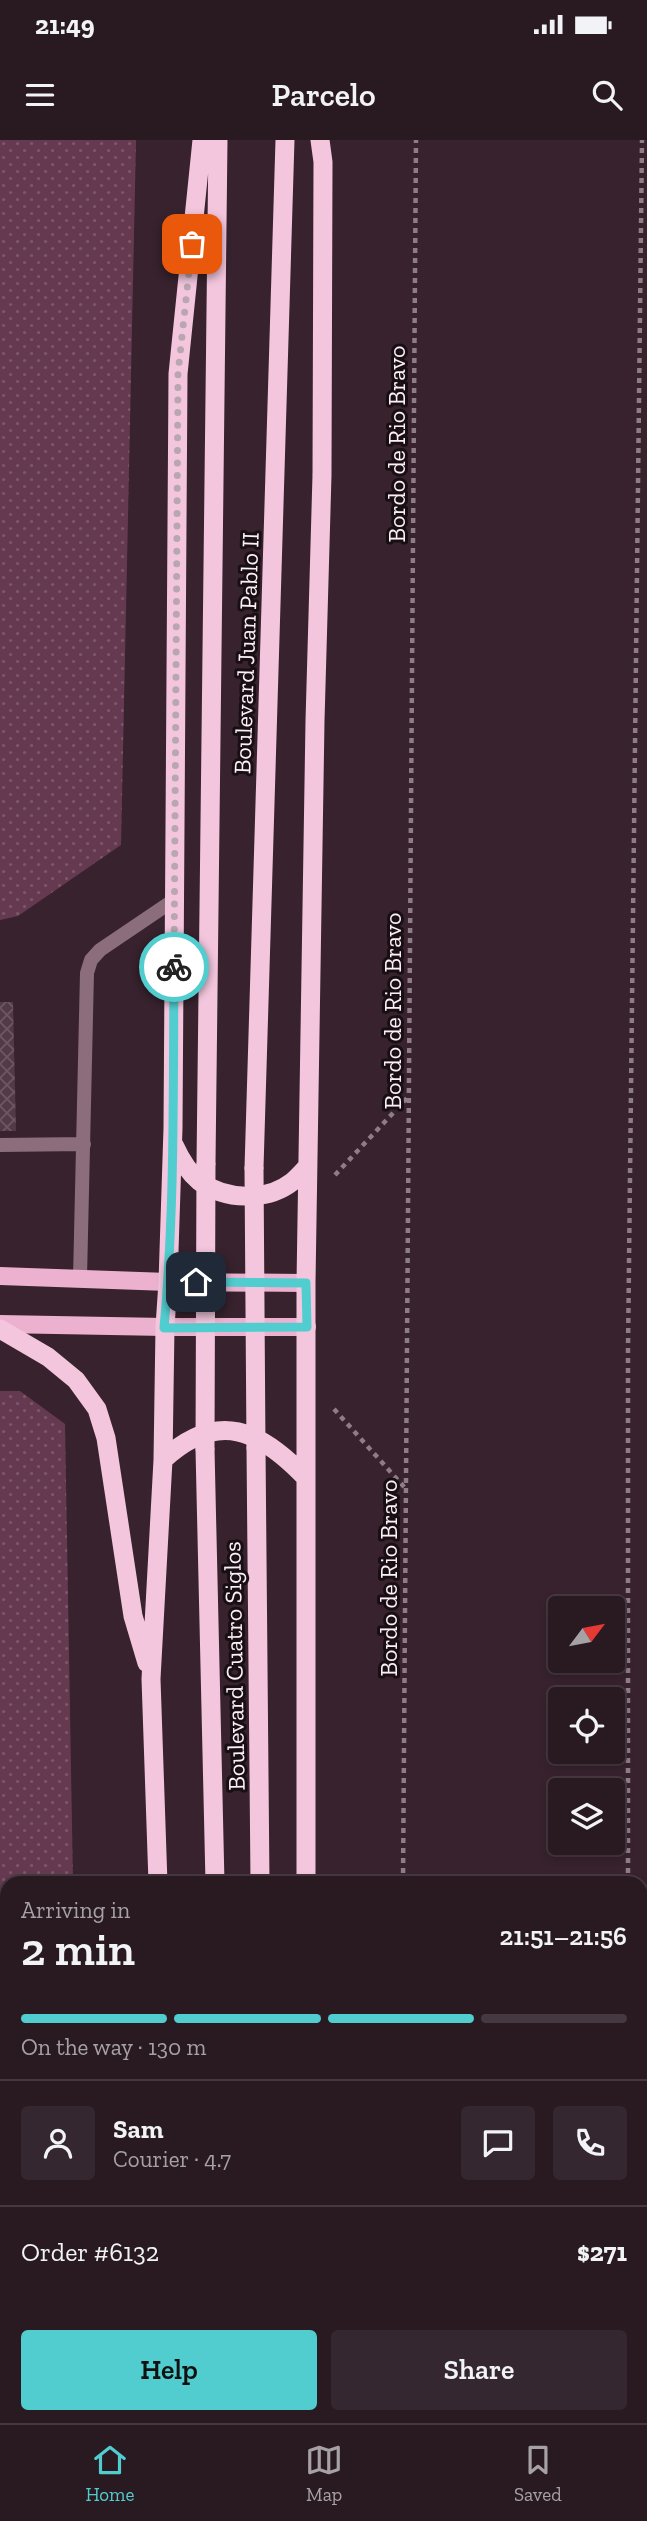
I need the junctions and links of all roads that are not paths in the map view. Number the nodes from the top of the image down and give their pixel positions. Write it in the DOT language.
graph roads {
  1 [pos="202,140"];
  2 [pos="218,140"];
  3 [pos="285,140"];
  4 [pos="320,140"];
  5 [pos="174,900"];
  6 [pos="172,1140"];
  7 [pos="84,1144"];
  8 [pos="0,1145"];
  9 [pos="308,1166"];
  10 [pos="0,1276"];
  11 [pos="80,1278"];
  12 [pos="168,1282"];
  13 [pos="306,1283"];
  14 [pos="0,1324"];
  15 [pos="307,1327"];
  16 [pos="164,1328"];
  17 [pos="0,1329"];
  18 [pos="256,1448"];
  19 [pos="205,1449"];
  20 [pos="163,1460"];
  21 [pos="306,1478"];
  22 [pos="151,1679"];
  23 [pos="158,1876"];
  24 [pos="215,1876"];
  25 [pos="260,1876"];
  26 [pos="306,1876"];
  1 -- 5 [label="highway"];
  2 -- 19 [label="highway, Boulevard Juan Pablo II, bridge"];
  3 -- 18 [label="highway, Boulevard Juan Pablo II, bridge"];
  4 -- 9 [label="highway"];
  5 -- 6 [label="highway"];
  5 -- 7 [label="lane"];
  6 -- 9 [label="highway"];
  6 -- 12 [label="highway"];
  7 -- 8 [label="lane"];
  7 -- 11 [label="lane"];
  9 -- 13 [label="highway"];
  10 -- 11 [label="main road"];
  11 -- 12 [label="main road"];
  12 -- 13 [label="main road"];
  12 -- 16 [label="highway"];
  13 -- 15 [label="highway"];
  14 -- 16 [label="main road"];
  15 -- 16 [label="main road"];
  15 -- 21 [label="highway"];
  16 -- 20 [label="highway"];
  17 -- 22 [label="highway"];
  18 -- 25 [label="highway, Boulevard Cuatro Siglos"];
  19 -- 24 [label="highway, Boulevard Cuatro Siglos"];
  20 -- 21 [label="highway"];
  20 -- 22 [label="highway"];
  21 -- 26 [label="highway"];
  22 -- 23 [label="highway"];
}
